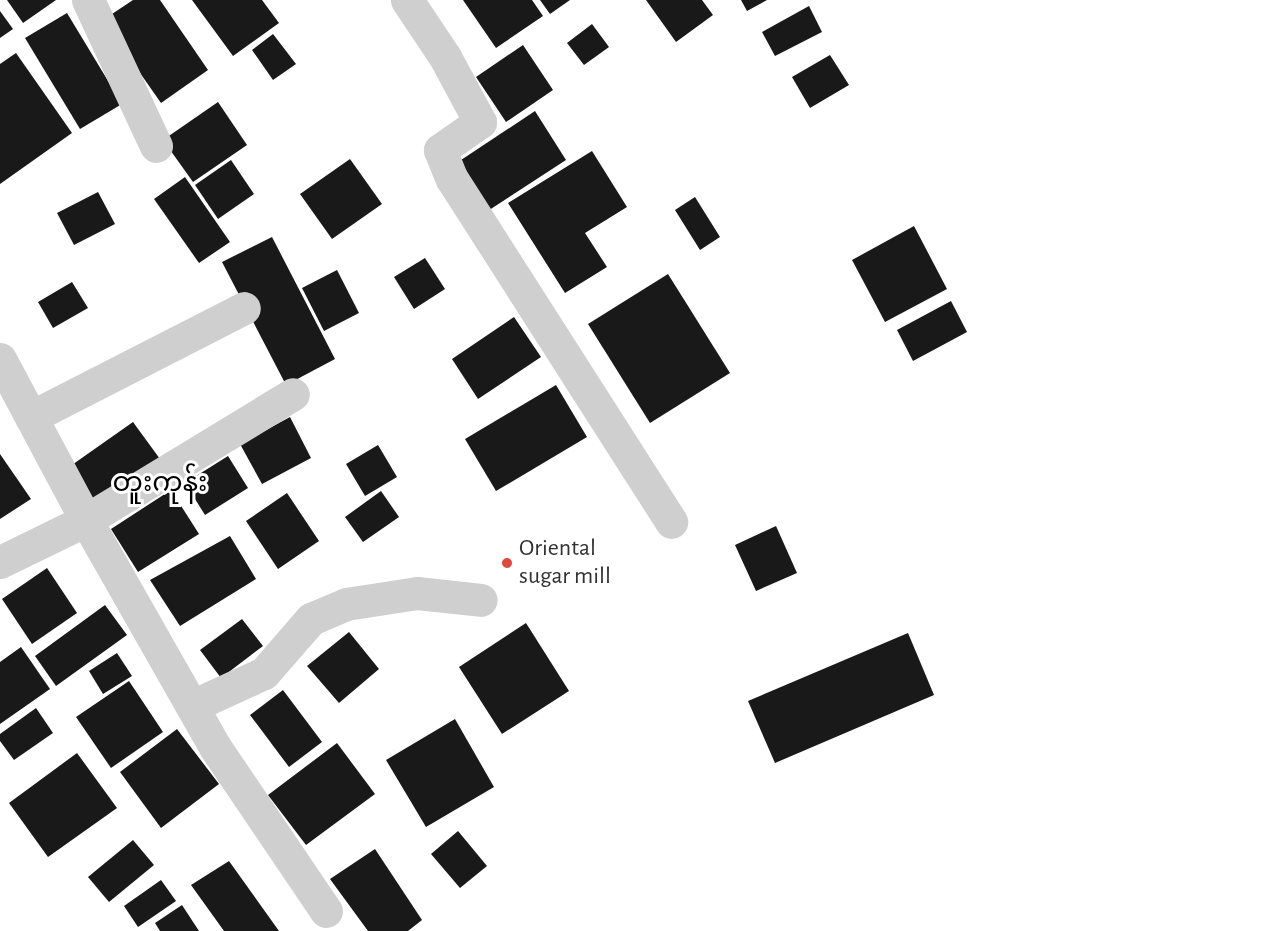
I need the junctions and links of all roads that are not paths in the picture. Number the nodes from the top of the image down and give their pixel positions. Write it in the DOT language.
graph roads {
  1 [pos="87,0"];
  2 [pos="407,0"];
  3 [pos="156,146"];
  4 [pos="244,308"];
  5 [pos="0,359"];
  6 [pos="293,394"];
  7 [pos="31,417"];
  8 [pos="86,520"];
  9 [pos="671,522"];
  10 [pos="0,562"];
  11 [pos="481,600"];
  12 [pos="192,706"];
  13 [pos="326,911"];
  1 -- 3 [label="street"];
  2 -- 9 [label="street"];
  4 -- 7 [label="street"];
  5 -- 7 [label="street"];
  6 -- 8 [label="street"];
  7 -- 8 [label="street"];
  8 -- 10 [label="street"];
  8 -- 12 [label="street"];
  11 -- 12 [label="street"];
  12 -- 13 [label="street"];
}
